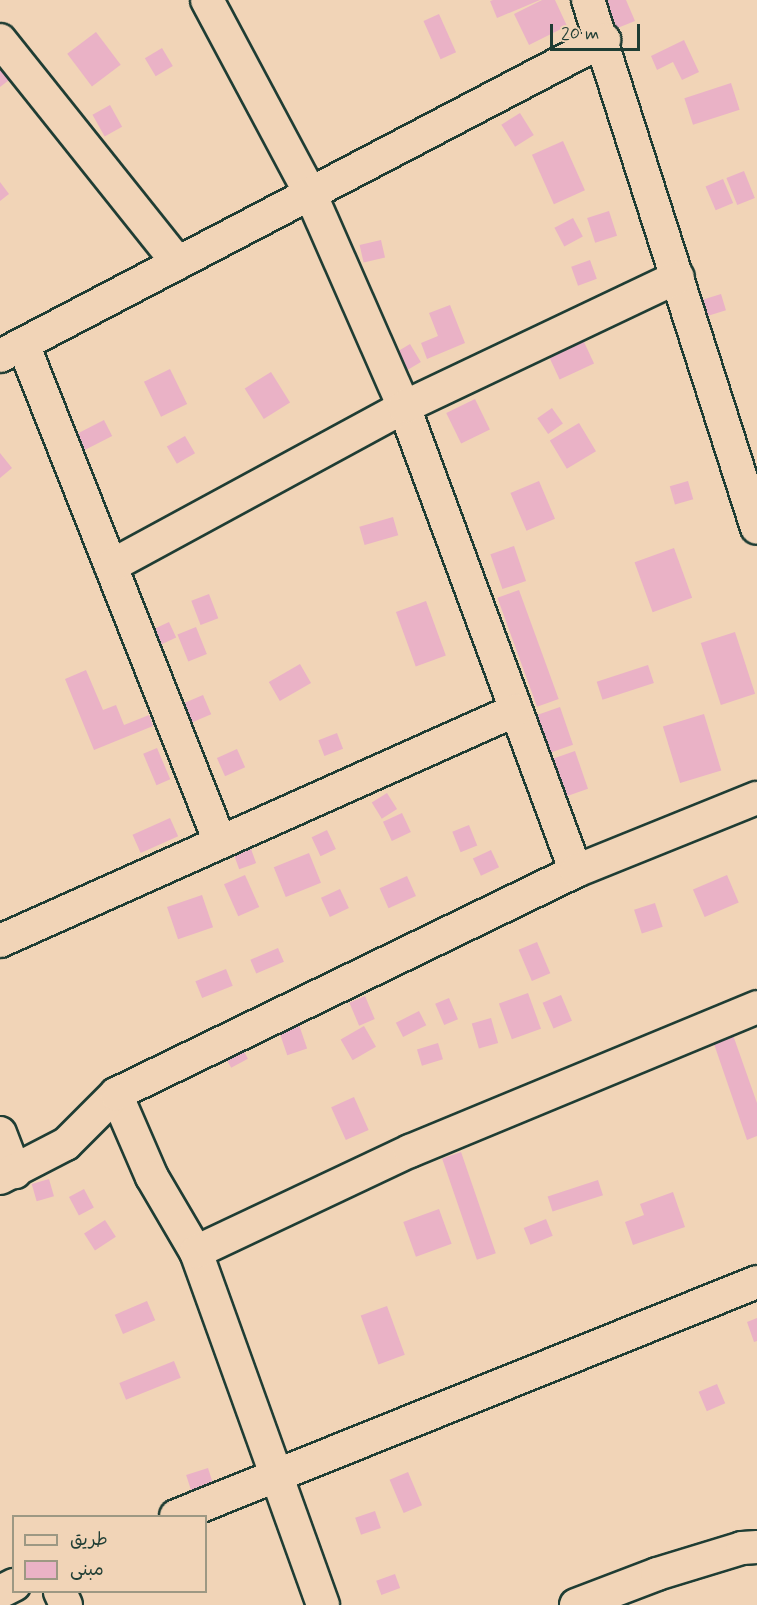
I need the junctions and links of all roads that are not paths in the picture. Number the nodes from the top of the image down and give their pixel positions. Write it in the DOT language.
graph roads {
  1 [pos="207,0"];
  2 [pos="588,0"];
  3 [pos="0,40"];
  4 [pos="604,40"];
  5 [pos="310,194"];
  6 [pos="178,263"];
  7 [pos="678,277"];
  8 [pos="11,350"];
  9 [pos="404,407"];
  10 [pos="757,528"];
  11 [pos="111,566"];
  12 [pos="516,710"];
  13 [pos="757,798"];
  14 [pos="220,842"];
  15 [pos="576,871"];
  16 [pos="0,940"];
  17 [pos="757,1007"];
  18 [pos="116,1094"];
  19 [pos="0,1133"];
  20 [pos="8,1175"];
  21 [pos="196,1252"];
  22 [pos="757,1282"];
  23 [pos="274,1475"];
  24 [pos="178,1515"];
  25 [pos="757,1547"];
  26 [pos="323,1605"];
  27 [pos="576,1605"];
  1 -- 5 [label="street"];
  2 -- 4 [label="street"];
  3 -- 6 [label="street"];
  4 -- 5 [label="street"];
  4 -- 7 [label="street"];
  5 -- 6 [label="street"];
  5 -- 9 [label="street"];
  6 -- 8 [label="street"];
  7 -- 9 [label="street"];
  7 -- 10 [label="street"];
  8 -- 11 [label="street"];
  9 -- 11 [label="street"];
  9 -- 12 [label="street"];
  11 -- 14 [label="street"];
  12 -- 14 [label="street"];
  12 -- 15 [label="street"];
  13 -- 15 [label="street"];
  14 -- 16 [label="street"];
  15 -- 18 [label="street"];
  17 -- 21 [label="street"];
  18 -- 20 [label="street"];
  18 -- 21 [label="street"];
  19 -- 20 [label="street"];
  21 -- 23 [label="street"];
  22 -- 23 [label="street"];
  23 -- 24 [label="street"];
  23 -- 26 [label="street"];
  25 -- 27 [label="street"];
}
